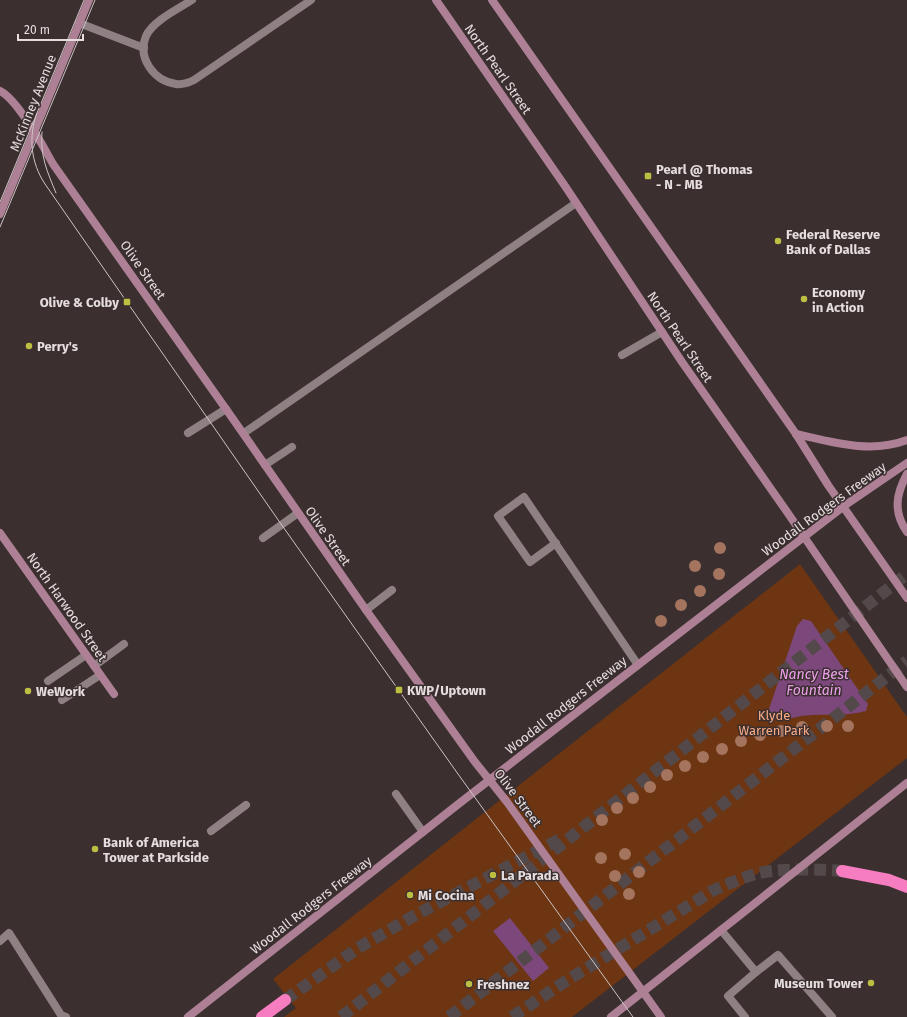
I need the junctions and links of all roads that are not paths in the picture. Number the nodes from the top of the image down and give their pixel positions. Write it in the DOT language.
graph roads {
  1 [pos="89,0"];
  2 [pos="192,0"];
  3 [pos="311,0"];
  4 [pos="436,0"];
  5 [pos="492,0"];
  6 [pos="79,23"];
  7 [pos="144,48"];
  8 [pos="0,91"];
  9 [pos="34,132"];
  10 [pos="576,203"];
  11 [pos="0,214"];
  12 [pos="662,332"];
  13 [pos="622,355"];
  14 [pos="226,408"];
  15 [pos="188,433"];
  16 [pos="244,433"];
  17 [pos="796,434"];
  18 [pos="907,440"];
  19 [pos="292,447"];
  20 [pos="907,463"];
  21 [pos="265,465"];
  22 [pos="907,474"];
  23 [pos="844,506"];
  24 [pos="298,513"];
  25 [pos="907,532"];
  26 [pos="0,533"];
  27 [pos="804,537"];
  28 [pos="263,538"];
  29 [pos="556,543"];
  30 [pos="392,590"];
  31 [pos="907,598"];
  32 [pos="366,610"];
  33 [pos="124,644"];
  34 [pos="86,654"];
  35 [pos="638,665"];
  36 [pos="94,666"];
  37 [pos="100,675"];
  38 [pos="48,681"];
  39 [pos="907,687"];
  40 [pos="114,694"];
  41 [pos="62,700"];
  42 [pos="489,780"];
  43 [pos="907,783"];
  44 [pos="396,794"];
  45 [pos="246,805"];
  46 [pos="211,831"];
  47 [pos="422,832"];
  48 [pos="842,871"];
  49 [pos="907,887"];
  50 [pos="721,930"];
  51 [pos="0,941"];
  52 [pos="756,972"];
  53 [pos="642,992"];
  54 [pos="285,1000"];
  55 [pos="62,1016"];
  56 [pos="188,1017"];
  57 [pos="262,1017"];
  58 [pos="611,1017"];
  59 [pos="661,1017"];
  60 [pos="745,1017"];
  61 [pos="832,1017"];
  1 -- 6 [label="main road, McKinney Avenue"];
  2 -- 7 [label="lane"];
  3 -- 7 [label="lane"];
  4 -- 10 [label="main road, North Pearl Street"];
  5 -- 17 [label="main road"];
  6 -- 7 [label="lane"];
  6 -- 9 [label="main road, McKinney Avenue"];
  8 -- 9 [label="main road, Olive Street"];
  9 -- 11 [label="main road, McKinney Avenue"];
  9 -- 14 [label="main road, Olive Street"];
  10 -- 12 [label="main road, North Pearl Street"];
  10 -- 16 [label="lane"];
  12 -- 13 [label="lane"];
  12 -- 27 [label="main road, North Pearl Street"];
  14 -- 15 [label="lane"];
  14 -- 16 [label="main road, Olive Street"];
  16 -- 21 [label="main road, Olive Street"];
  17 -- 18 [label="main road"];
  17 -- 23 [label="main road"];
  19 -- 21 [label="lane"];
  20 -- 23 [label="main road, Woodall Rodgers Freeway"];
  21 -- 24 [label="main road, Olive Street"];
  22 -- 25 [label="main road"];
  23 -- 27 [label="main road, Woodall Rodgers Freeway"];
  23 -- 31 [label="main road"];
  24 -- 28 [label="lane"];
  24 -- 32 [label="main road, Olive Street"];
  26 -- 34 [label="main road, North Harwood Street"];
  27 -- 35 [label="main road, Woodall Rodgers Freeway"];
  27 -- 39 [label="main road, North Pearl Street"];
  29 -- 29 [label="lane"];
  29 -- 35 [label="lane"];
  30 -- 32 [label="lane"];
  32 -- 42 [label="main road, Olive Street"];
  33 -- 36 [label="lane"];
  34 -- 36 [label="main road, North Harwood Street"];
  34 -- 38 [label="lane"];
  35 -- 42 [label="main road, Woodall Rodgers Freeway"];
  36 -- 37 [label="main road, North Harwood Street"];
  37 -- 40 [label="main road, North Harwood Street"];
  37 -- 41 [label="lane"];
  42 -- 47 [label="main road, Woodall Rodgers Freeway"];
  42 -- 53 [label="main road, Olive Street"];
  43 -- 50 [label="main road"];
  44 -- 47 [label="lane"];
  45 -- 46 [label="lane"];
  47 -- 56 [label="main road, Woodall Rodgers Freeway"];
  48 -- 49 [label="highway"];
  50 -- 52 [label="lane"];
  50 -- 53 [label="main road"];
  51 -- 55 [label="lane"];
  52 -- 60 [label="lane"];
  52 -- 61 [label="lane"];
  53 -- 58 [label="main road"];
  53 -- 59 [label="main road, Olive Street"];
  54 -- 57 [label="highway"];
}
